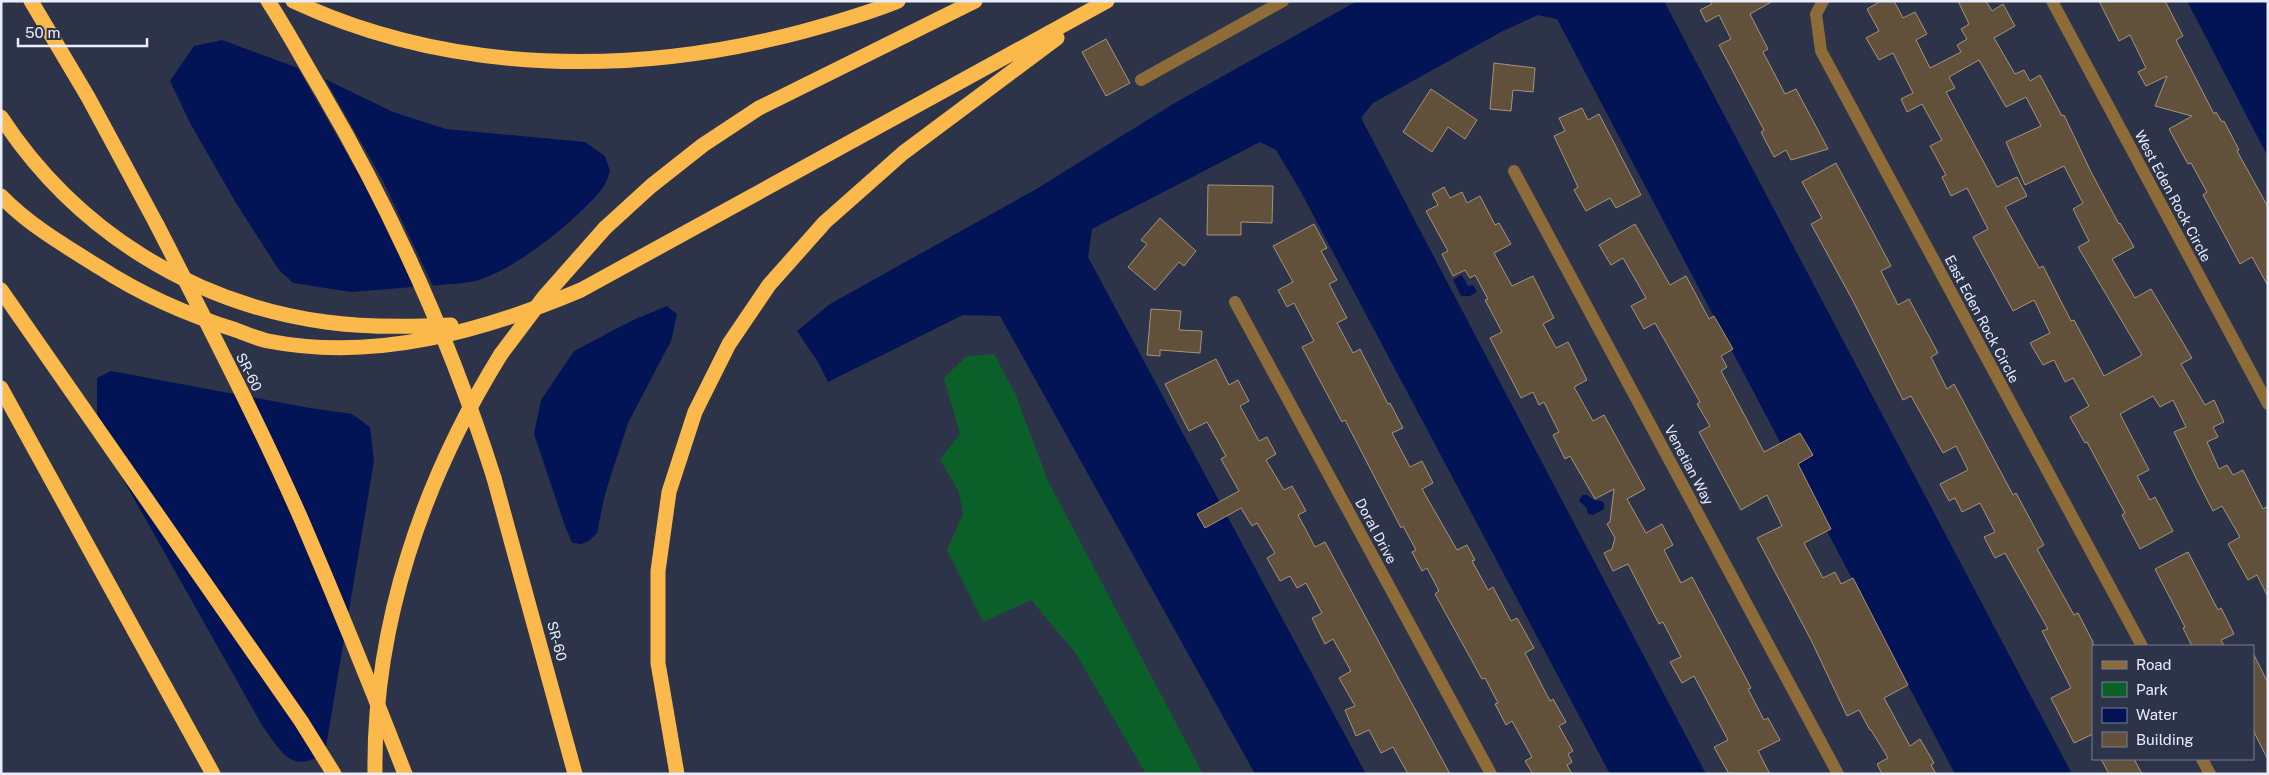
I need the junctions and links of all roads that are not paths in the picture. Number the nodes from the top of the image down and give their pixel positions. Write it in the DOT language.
graph roads {
  1 [pos="31,1"];
  2 [pos="268,1"];
  3 [pos="293,1"];
  4 [pos="898,1"];
  5 [pos="975,1"];
  6 [pos="1283,1"];
  7 [pos="1823,1"];
  8 [pos="2052,1"];
  9 [pos="1104,3"];
  10 [pos="1141,80"];
  11 [pos="1,117"];
  12 [pos="1514,171"];
  13 [pos="1,196"];
  14 [pos="1,290"];
  15 [pos="1235,302"];
  16 [pos="500,321"];
  17 [pos="1,388"];
  18 [pos="2268,404"];
  19 [pos="2141,645"];
  20 [pos="2203,760"];
  21 [pos="213,774"];
  22 [pos="334,774"];
  23 [pos="374,774"];
  24 [pos="405,774"];
  25 [pos="575,774"];
  26 [pos="676,774"];
  27 [pos="1491,774"];
  28 [pos="1838,774"];
  29 [pos="2210,774"];
  1 -- 24 [label="highway, SR-60 / SR-60, bridge"];
  2 -- 25 [label="highway, SR-60 / SR-60, bridge"];
  3 -- 4 [label="highway"];
  5 -- 23 [label="highway, bridge"];
  6 -- 10 [label="street"];
  7 -- 19 [label="street, East Eden Rock Circle"];
  8 -- 18 [label="street, West Eden Rock Circle"];
  9 -- 16 [label="highway"];
  9 -- 26 [label="highway"];
  11 -- 16 [label="highway"];
  12 -- 28 [label="street, Venetian Way"];
  13 -- 16 [label="highway"];
  14 -- 22 [label="highway"];
  15 -- 27 [label="street, Doral Drive"];
  17 -- 21 [label="highway"];
  20 -- 29 [label="street"];
}
